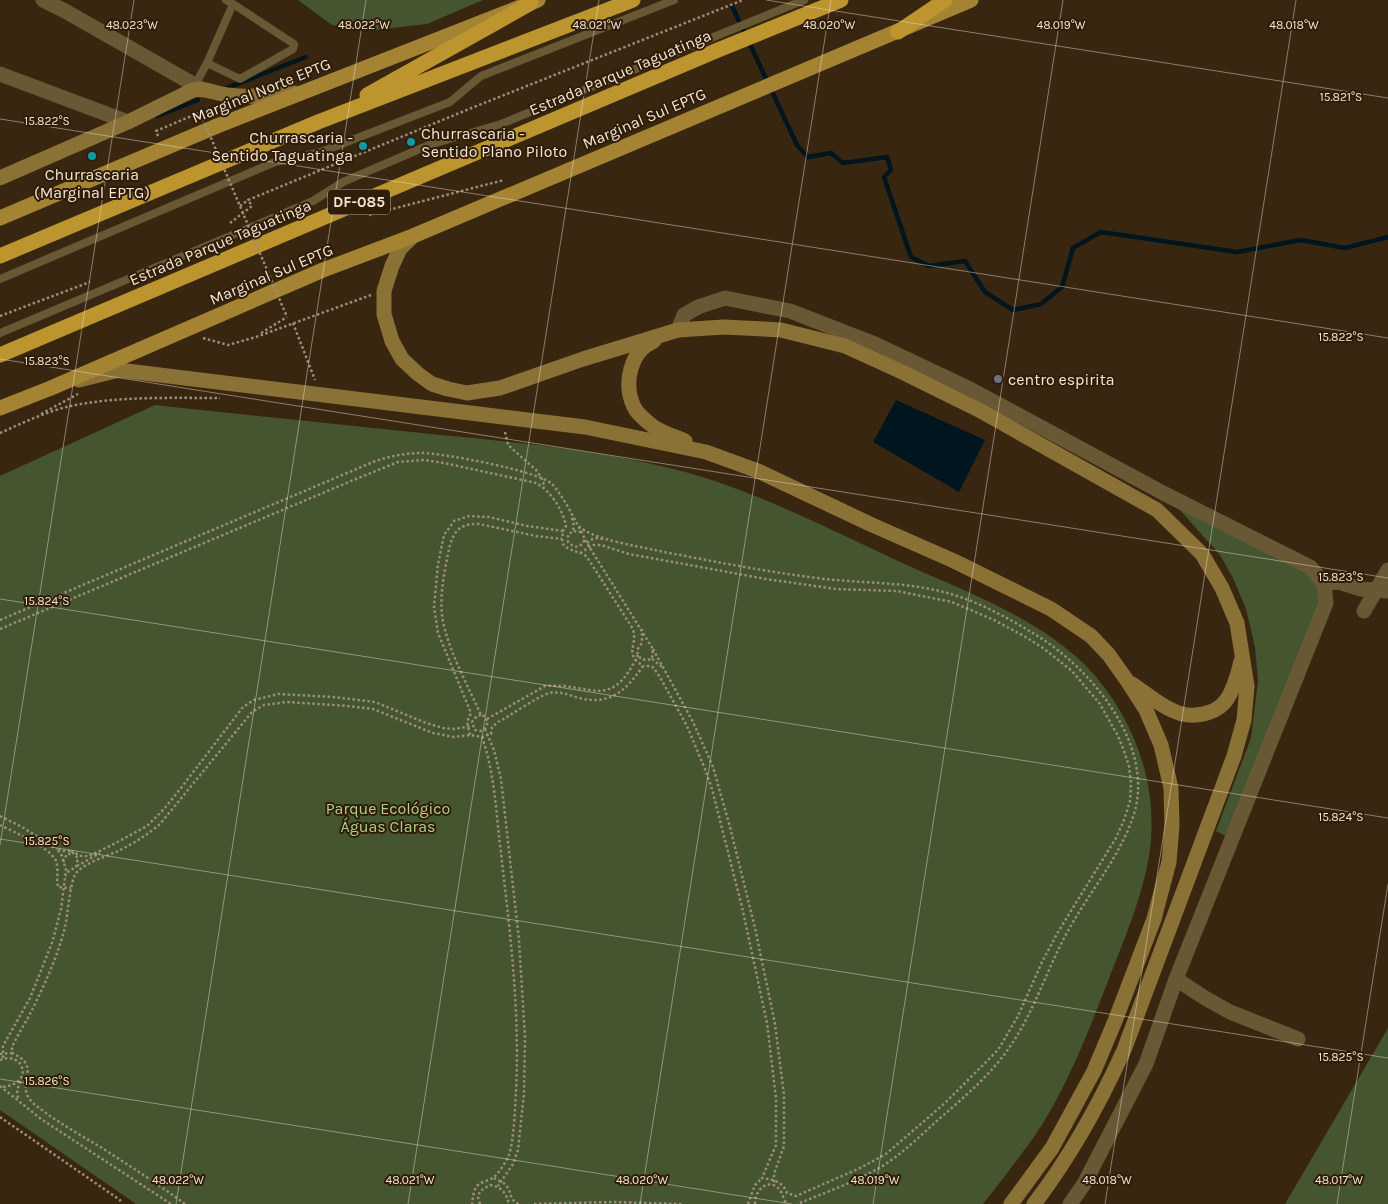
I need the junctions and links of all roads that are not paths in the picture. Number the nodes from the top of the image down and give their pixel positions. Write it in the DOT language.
graph roads {
  1 [pos="43,0"];
  2 [pos="633,0"];
  3 [pos="674,0"];
  4 [pos="804,0"];
  5 [pos="841,0"];
  6 [pos="945,0"];
  7 [pos="971,0"];
  8 [pos="535,1"];
  9 [pos="230,2"];
  10 [pos="777,19"];
  11 [pos="898,32"];
  12 [pos="714,44"];
  13 [pos="207,63"];
  14 [pos="0,74"];
  15 [pos="196,88"];
  16 [pos="303,93"];
  17 [pos="128,122"];
  18 [pos="318,122"];
  19 [pos="0,178"];
  20 [pos="0,218"];
  21 [pos="412,236"];
  22 [pos="0,256"];
  23 [pos="0,279"];
  24 [pos="678,330"];
  25 [pos="0,333"];
  26 [pos="0,355"];
  27 [pos="51,388"];
  28 [pos="0,408"];
  29 [pos="706,452"];
  30 [pos="1388,570"];
  31 [pos="1324,583"];
  32 [pos="1384,593"];
  33 [pos="1364,611"];
  34 [pos="1243,654"];
  35 [pos="1128,682"];
  36 [pos="1176,979"];
  37 [pos="1298,1039"];
  38 [pos="1011,1204"];
  39 [pos="1034,1204"];
  40 [pos="1070,1204"];
  1 -- 15 [label="street"];
  2 -- 18 [label="highway"];
  3 -- 23 [label="lane"];
  4 -- 10 [label="lane"];
  5 -- 10 [label="highway, Estrada Parque Taguatinga / DF-085"];
  6 -- 11 [label="highway"];
  7 -- 11 [label="main road, Marginal Sul EPTG"];
  8 -- 16 [label="main road, Marginal Norte EPTG"];
  8 -- 18 [label="highway"];
  9 -- 13 [label="lane"];
  9 -- 13 [label="lane"];
  10 -- 12 [label="highway, Estrada Parque Taguatinga / DF-085"];
  11 -- 21 [label="main road, Marginal Sul EPTG"];
  12 -- 25 [label="lane"];
  12 -- 26 [label="highway, Estrada Parque Taguatinga / DF-085"];
  13 -- 15 [label="lane"];
  14 -- 17 [label="street"];
  15 -- 16 [label="street"];
  15 -- 17 [label="street"];
  16 -- 20 [label="main road, Marginal Norte EPTG"];
  17 -- 19 [label="street"];
  18 -- 22 [label="highway"];
  21 -- 24 [label="street"];
  21 -- 27 [label="main road, Marginal Sul EPTG"];
  24 -- 29 [label="street"];
  24 -- 31 [label="street"];
  24 -- 34 [label="street"];
  27 -- 28 [label="main road, Marginal Sul EPTG"];
  27 -- 29 [label="street"];
  29 -- 35 [label="street"];
  30 -- 32 [label="street"];
  31 -- 32 [label="street"];
  31 -- 36 [label="street"];
  32 -- 33 [label="street"];
  34 -- 35 [label="street"];
  34 -- 39 [label="street"];
  35 -- 38 [label="street"];
  36 -- 37 [label="street"];
  36 -- 40 [label="street"];
}
